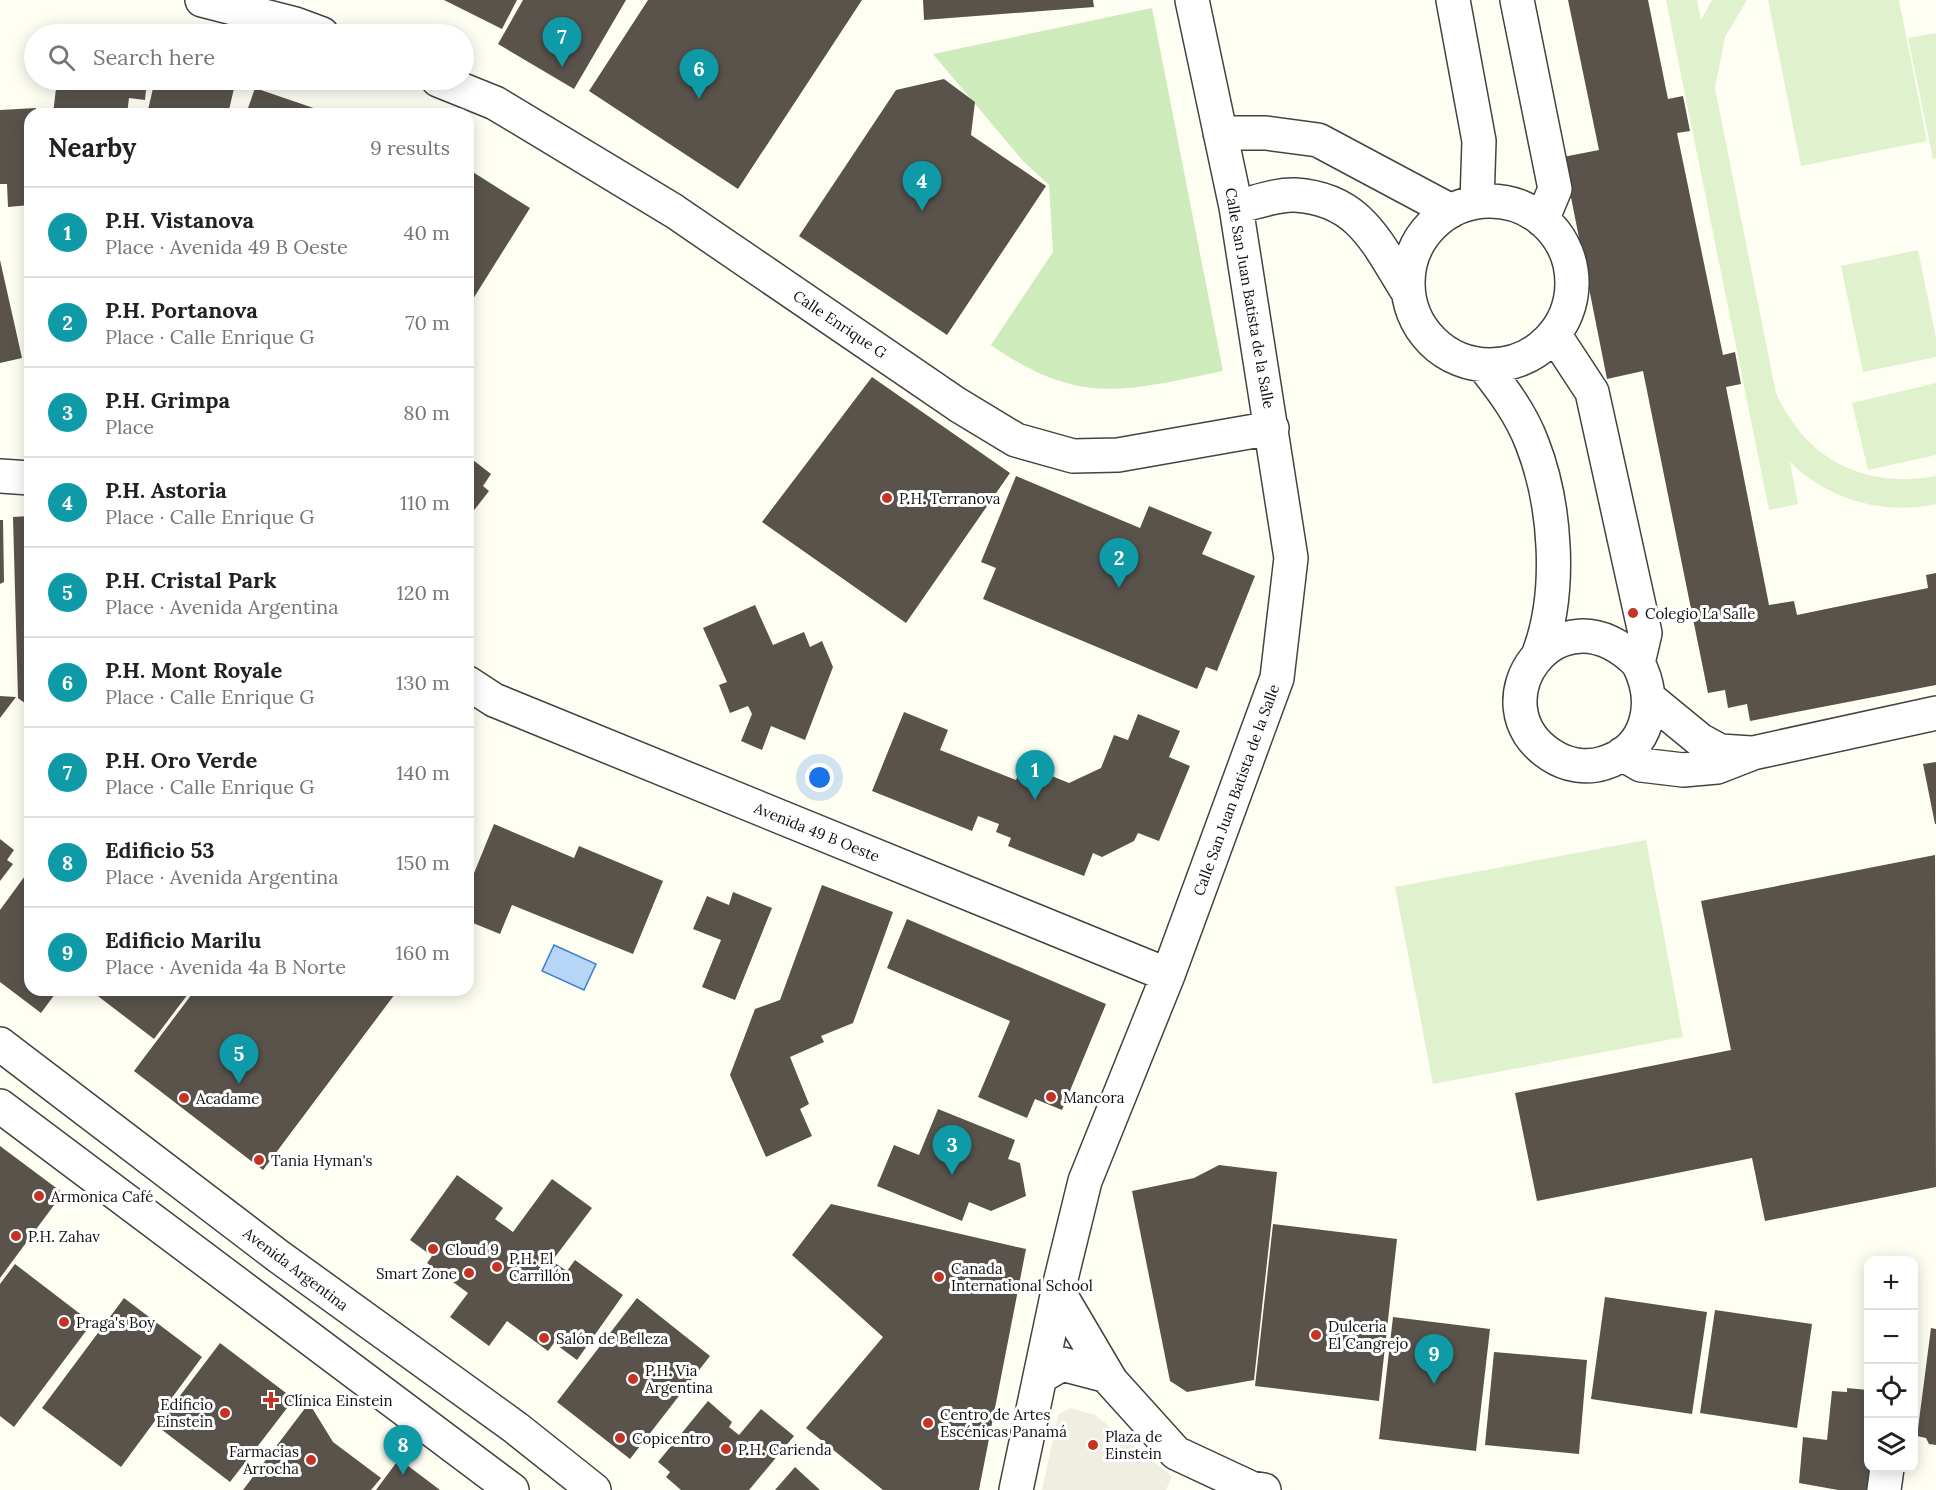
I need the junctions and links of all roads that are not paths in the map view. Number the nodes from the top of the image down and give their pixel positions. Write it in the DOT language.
graph roads {
  1 [pos="202,0"];
  2 [pos="1192,0"];
  3 [pos="1453,0"];
  4 [pos="1517,0"];
  5 [pos="295,24"];
  6 [pos="463,90"];
  7 [pos="1220,133"];
  8 [pos="1464,206"];
  9 [pos="1236,207"];
  10 [pos="1542,220"];
  11 [pos="1406,289"];
  12 [pos="1554,334"];
  13 [pos="1484,366"];
  14 [pos="1272,428"];
  15 [pos="0,476"];
  16 [pos="24,478"];
  17 [pos="1539,653"];
  18 [pos="1638,663"];
  19 [pos="474,687"];
  20 [pos="1650,699"];
  21 [pos="1936,713"];
  22 [pos="1753,753"];
  23 [pos="1622,754"];
  24 [pos="1168,975"];
  25 [pos="0,1044"];
  26 [pos="0,1106"];
  27 [pos="278,1256"];
  28 [pos="1058,1291"];
  29 [pos="249,1294"];
  30 [pos="340,1302"];
  31 [pos="303,1335"];
  32 [pos="1108,1376"];
  33 [pos="1040,1377"];
  34 [pos="1886,1472"];
  35 [pos="512,1490"];
  36 [pos="594,1490"];
  37 [pos="1016,1490"];
  38 [pos="1264,1490"];
  39 [pos="1884,1490"];
  1 -- 5 [label="street"];
  2 -- 7 [label="street, Calle San Juan Batista de la Salle"];
  3 -- 8 [label="street"];
  4 -- 10 [label="street"];
  6 -- 14 [label="street, Calle Enrique G"];
  7 -- 8 [label="street"];
  7 -- 9 [label="street, Calle San Juan Batista de la Salle"];
  8 -- 10 [label="street"];
  8 -- 11 [label="street"];
  9 -- 11 [label="street"];
  9 -- 14 [label="street, Calle San Juan Batista de la Salle"];
  10 -- 12 [label="street"];
  11 -- 13 [label="street"];
  12 -- 13 [label="street"];
  12 -- 18 [label="street"];
  13 -- 17 [label="street"];
  14 -- 24 [label="street, Calle San Juan Batista de la Salle"];
  15 -- 16 [label="street"];
  17 -- 18 [label="street"];
  17 -- 23 [label="street"];
  18 -- 20 [label="street"];
  19 -- 24 [label="street, Avenida 49 B Oeste"];
  20 -- 22 [label="street"];
  20 -- 23 [label="street"];
  21 -- 22 [label="street"];
  22 -- 23 [label="street"];
  24 -- 28 [label="street, Calle San Juan Batista de la Salle"];
  25 -- 27 [label="street, Avenida Argentina"];
  26 -- 29 [label="street"];
  27 -- 29 [label="street"];
  27 -- 30 [label="street, Avenida Argentina"];
  28 -- 32 [label="street"];
  28 -- 33 [label="street, Calle San Juan Batista de la Salle"];
  29 -- 31 [label="street"];
  30 -- 31 [label="street"];
  30 -- 36 [label="street, Avenida Argentina"];
  31 -- 35 [label="street"];
  32 -- 33 [label="street"];
  32 -- 38 [label="street"];
  33 -- 37 [label="street, Calle San Juan Batista de la Salle"];
  34 -- 39 [label="street"];
}
